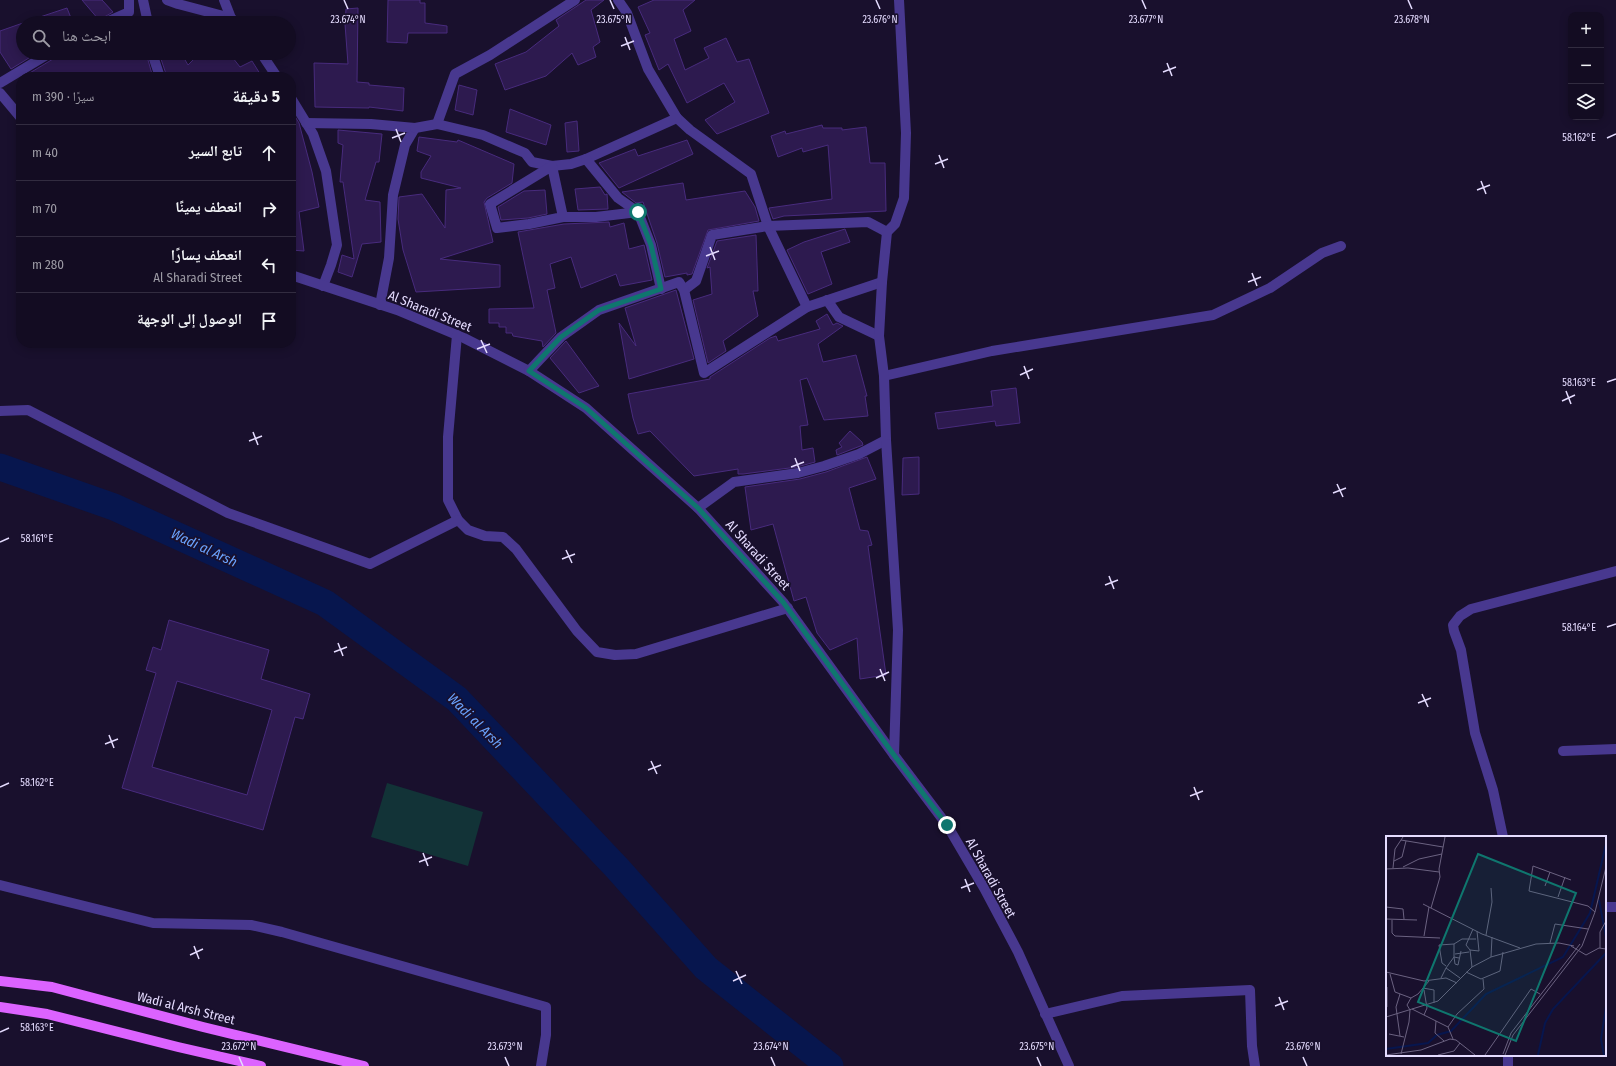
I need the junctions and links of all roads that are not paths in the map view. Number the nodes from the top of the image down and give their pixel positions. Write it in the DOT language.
graph roads {
  1 [pos="129,0"];
  2 [pos="143,0"];
  3 [pos="167,0"];
  4 [pos="224,0"];
  5 [pos="575,0"];
  6 [pos="618,0"];
  7 [pos="899,0"];
  8 [pos="120,16"];
  9 [pos="146,16"];
  10 [pos="220,16"];
  11 [pos="232,16"];
  12 [pos="38,60"];
  13 [pos="154,60"];
  14 [pos="266,60"];
  15 [pos="18,72"];
  16 [pos="158,72"];
  17 [pos="274,72"];
  18 [pos="16,73"];
  19 [pos="0,83"];
  20 [pos="0,93"];
  21 [pos="296,106"];
  22 [pos="16,112"];
  23 [pos="677,118"];
  24 [pos="306,123"];
  25 [pos="437,124"];
  26 [pos="416,128"];
  27 [pos="586,159"];
  28 [pos="552,166"];
  29 [pos="638,212"];
  30 [pos="563,217"];
  31 [pos="768,226"];
  32 [pos="887,232"];
  33 [pos="1341,246"];
  34 [pos="296,277"];
  35 [pos="882,282"];
  36 [pos="323,286"];
  37 [pos="661,289"];
  38 [pos="684,290"];
  39 [pos="826,300"];
  40 [pos="380,305"];
  41 [pos="807,307"];
  42 [pos="457,335"];
  43 [pos="879,336"];
  44 [pos="529,371"];
  45 [pos="884,376"];
  46 [pos="0,411"];
  47 [pos="886,440"];
  48 [pos="698,508"];
  49 [pos="458,520"];
  50 [pos="1616,571"];
  51 [pos="788,608"];
  52 [pos="1616,749"];
  53 [pos="1564,751"];
  54 [pos="894,755"];
  55 [pos="1503,836"];
  56 [pos="0,885"];
  57 [pos="1616,906"];
  58 [pos="1606,907"];
  59 [pos="0,981"];
  60 [pos="0,1007"];
  61 [pos="1045,1014"];
  62 [pos="261,1066"];
  63 [pos="364,1066"];
  64 [pos="541,1066"];
  65 [pos="1068,1066"];
  66 [pos="1255,1066"];
  1 -- 8 [label="street"];
  2 -- 9 [label="street"];
  3 -- 10 [label="street"];
  4 -- 11 [label="street"];
  5 -- 25 [label="street"];
  6 -- 23 [label="street"];
  7 -- 32 [label="street"];
  12 -- 15 [label="street"];
  13 -- 16 [label="street"];
  14 -- 17 [label="street"];
  18 -- 19 [label="street"];
  20 -- 22 [label="street"];
  21 -- 24 [label="street"];
  23 -- 27 [label="street"];
  23 -- 31 [label="street"];
  24 -- 26 [label="street"];
  24 -- 36 [label="street"];
  25 -- 26 [label="street"];
  25 -- 28 [label="street"];
  26 -- 40 [label="street"];
  27 -- 28 [label="street"];
  27 -- 29 [label="street"];
  28 -- 30 [label="street"];
  28 -- 30 [label="street"];
  29 -- 30 [label="street"];
  29 -- 37 [label="street"];
  31 -- 32 [label="street"];
  31 -- 38 [label="street"];
  31 -- 41 [label="street"];
  32 -- 35 [label="street"];
  33 -- 45 [label="street"];
  34 -- 36 [label="street, Al Sharadi Street"];
  35 -- 39 [label="street"];
  35 -- 43 [label="street"];
  36 -- 40 [label="street, Al Sharadi Street"];
  37 -- 38 [label="street"];
  37 -- 44 [label="street"];
  38 -- 41 [label="street"];
  39 -- 41 [label="street"];
  39 -- 43 [label="street"];
  40 -- 42 [label="street, Al Sharadi Street"];
  42 -- 44 [label="street, Al Sharadi Street"];
  42 -- 49 [label="street"];
  43 -- 45 [label="street"];
  44 -- 48 [label="street, Al Sharadi Street"];
  45 -- 47 [label="street"];
  46 -- 49 [label="street"];
  47 -- 48 [label="street"];
  47 -- 54 [label="street"];
  48 -- 51 [label="street, Al Sharadi Street"];
  49 -- 51 [label="street"];
  50 -- 55 [label="street"];
  51 -- 54 [label="street, Al Sharadi Street"];
  52 -- 53 [label="street"];
  54 -- 61 [label="street, Al Sharadi Street"];
  56 -- 64 [label="street"];
  57 -- 58 [label="street"];
  59 -- 63 [label="main road, Wadi al Arsh Street"];
  60 -- 62 [label="main road"];
  61 -- 65 [label="street, Al Sharadi Street"];
  61 -- 66 [label="street"];
}
